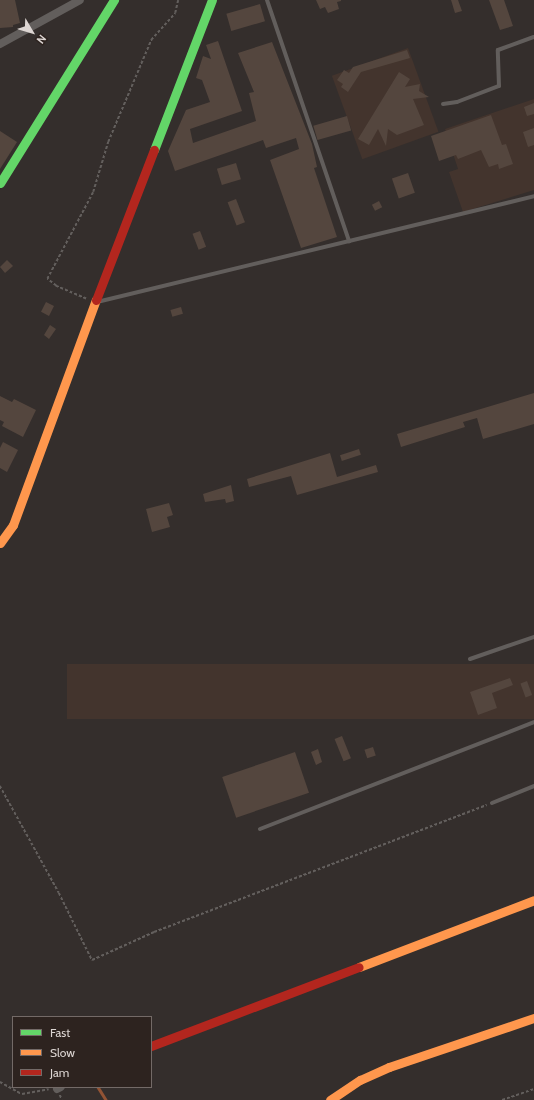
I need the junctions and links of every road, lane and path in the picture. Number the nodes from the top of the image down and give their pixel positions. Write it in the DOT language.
graph roads {
  1 [pos="80,0"];
  2 [pos="114,0"];
  3 [pos="178,0"];
  4 [pos="212,0"];
  5 [pos="267,0"];
  6 [pos="534,37"];
  7 [pos="0,44"];
  8 [pos="443,104"];
  9 [pos="0,184"];
  10 [pos="534,196"];
  11 [pos="348,241"];
  12 [pos="95,303"];
  13 [pos="0,543"];
  14 [pos="534,636"];
  15 [pos="470,659"];
  16 [pos="534,722"];
  17 [pos="0,786"];
  18 [pos="534,786"];
  19 [pos="492,803"];
  20 [pos="260,829"];
  21 [pos="534,900"];
  22 [pos="534,1018"];
  23 [pos="152,1046"];
  24 [pos="0,1082"];
  25 [pos="59,1088"];
  26 [pos="534,1089"];
  27 [pos="330,1100"];
  28 [pos="502,1100"];
  1 -- 7 [label="street"];
  2 -- 9 [label="street"];
  3 -- 12 [label="path"];
  4 -- 12 [label="street"];
  5 -- 11 [label="lane"];
  6 -- 8 [label="lane"];
  10 -- 11 [label="lane"];
  11 -- 12 [label="lane"];
  12 -- 13 [label="street"];
  14 -- 15 [label="lane"];
  16 -- 20 [label="lane"];
  17 -- 19 [label="path"];
  18 -- 19 [label="lane"];
  21 -- 23 [label="street"];
  22 -- 27 [label="street"];
  24 -- 25 [label="path"];
  26 -- 28 [label="path"];
}
